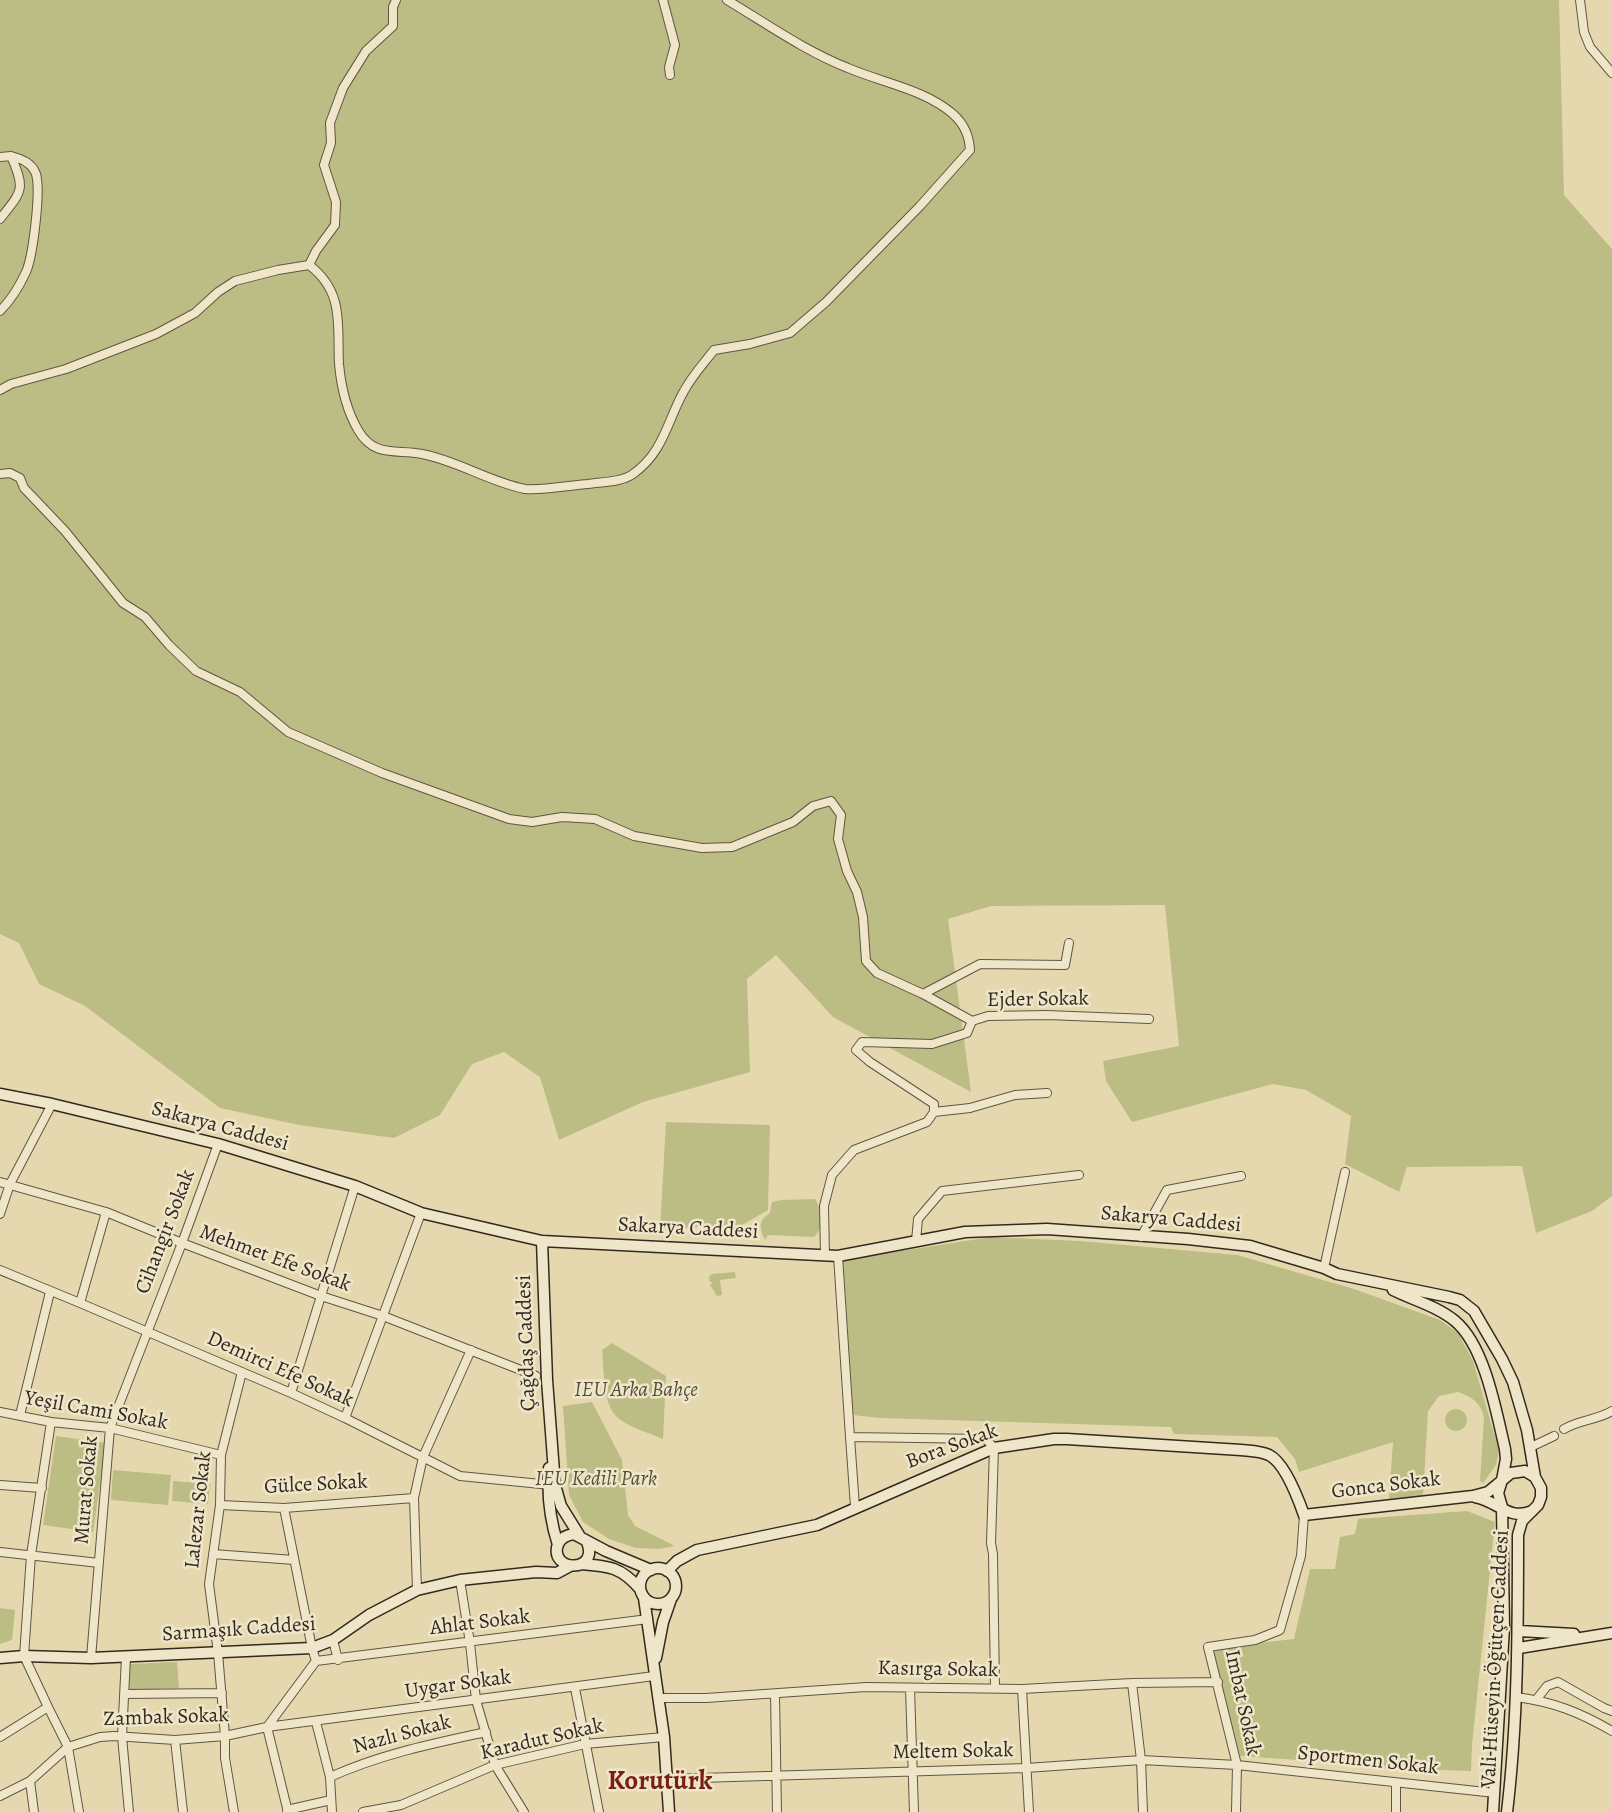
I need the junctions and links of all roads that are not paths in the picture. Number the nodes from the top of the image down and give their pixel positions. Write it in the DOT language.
graph roads {
  1 [pos="396,0"];
  2 [pos="663,0"];
  3 [pos="728,0"];
  4 [pos="1580,0"];
  5 [pos="1612,73"];
  6 [pos="670,75"];
  7 [pos="11,156"];
  8 [pos="0,157"];
  9 [pos="0,219"];
  10 [pos="309,265"];
  11 [pos="0,311"];
  12 [pos="0,390"];
  13 [pos="0,474"];
  14 [pos="1069,943"];
  15 [pos="923,994"];
  16 [pos="1149,1019"];
  17 [pos="972,1020"];
  18 [pos="1047,1093"];
  19 [pos="0,1094"];
  20 [pos="52,1104"];
  21 [pos="934,1112"];
  22 [pos="218,1144"];
  23 [pos="1345,1172"];
  24 [pos="1079,1175"];
  25 [pos="1241,1176"];
  26 [pos="0,1182"];
  27 [pos="10,1184"];
  28 [pos="355,1186"];
  29 [pos="106,1212"];
  30 [pos="421,1213"];
  31 [pos="0,1214"];
  32 [pos="1141,1237"];
  33 [pos="542,1241"];
  34 [pos="916,1241"];
  35 [pos="182,1243"];
  36 [pos="825,1255"];
  37 [pos="838,1256"];
  38 [pos="1324,1268"];
  39 [pos="0,1270"];
  40 [pos="1385,1285"];
  41 [pos="50,1292"];
  42 [pos="321,1296"];
  43 [pos="80,1303"];
  44 [pos="383,1316"];
  45 [pos="147,1332"];
  46 [pos="471,1350"];
  47 [pos="242,1372"];
  48 [pos="536,1376"];
  49 [pos="291,1393"];
  50 [pos="0,1412"];
  51 [pos="1612,1412"];
  52 [pos="20,1415"];
  53 [pos="345,1418"];
  54 [pos="51,1422"];
  55 [pos="110,1428"];
  56 [pos="1564,1429"];
  57 [pos="1554,1436"];
  58 [pos="850,1437"];
  59 [pos="1531,1447"];
  60 [pos="994,1448"];
  61 [pos="221,1455"];
  62 [pos="423,1457"];
  63 [pos="1535,1477"];
  64 [pos="1502,1480"];
  65 [pos="0,1485"];
  66 [pos="551,1485"];
  67 [pos="42,1488"];
  68 [pos="1473,1496"];
  69 [pos="414,1498"];
  70 [pos="220,1504"];
  71 [pos="855,1507"];
  72 [pos="1502,1507"];
  73 [pos="284,1508"];
  74 [pos="1532,1511"];
  75 [pos="1304,1515"];
  76 [pos="583,1539"];
  77 [pos="558,1550"];
  78 [pos="0,1552"];
  79 [pos="213,1554"];
  80 [pos="31,1555"];
  81 [pos="294,1560"];
  82 [pos="99,1563"];
  83 [pos="576,1565"];
  84 [pos="651,1570"];
  85 [pos="667,1570"];
  86 [pos="536,1572"];
  87 [pos="460,1580"];
  88 [pos="417,1590"];
  89 [pos="642,1593"];
  90 [pos="671,1599"];
  91 [pos="648,1619"];
  92 [pos="1504,1627"];
  93 [pos="1519,1631"];
  94 [pos="1607,1634"];
  95 [pos="333,1640"];
  96 [pos="471,1643"];
  97 [pos="312,1648"];
  98 [pos="1519,1648"];
  99 [pos="218,1653"];
  100 [pos="24,1656"];
  101 [pos="126,1657"];
  102 [pos="0,1658"];
  103 [pos="91,1659"];
  104 [pos="338,1660"];
  105 [pos="316,1661"];
  106 [pos="654,1676"];
  107 [pos="1218,1682"];
  108 [pos="1132,1683"];
  109 [pos="575,1688"];
  110 [pos="910,1688"];
  111 [pos="995,1688"];
  112 [pos="1022,1689"];
  113 [pos="222,1693"];
  114 [pos="124,1694"];
  115 [pos="775,1694"];
  116 [pos="1516,1697"];
  117 [pos="658,1698"];
  118 [pos="476,1700"];
  119 [pos="1536,1700"];
  120 [pos="48,1707"];
  121 [pos="1612,1711"];
  122 [pos="316,1722"];
  123 [pos="267,1727"];
  124 [pos="1612,1731"];
  125 [pos="486,1732"];
  126 [pos="225,1736"];
  127 [pos="0,1737"];
  128 [pos="122,1737"];
  129 [pos="664,1737"];
  130 [pos="175,1740"];
  131 [pos="585,1744"];
  132 [pos="69,1747"];
  133 [pos="1141,1760"];
  134 [pos="495,1765"];
  135 [pos="1237,1765"];
  136 [pos="1026,1768"];
  137 [pos="911,1770"];
  138 [pos="775,1775"];
  139 [pos="330,1777"];
  140 [pos="669,1779"];
  141 [pos="30,1781"];
  142 [pos="1396,1784"];
  143 [pos="1495,1793"];
  144 [pos="0,1796"];
  145 [pos="331,1800"];
  146 [pos="402,1808"];
  147 [pos="288,1811"];
  148 [pos="34,1812"];
  149 [pos="79,1812"];
  150 [pos="129,1812"];
  151 [pos="183,1812"];
  152 [pos="234,1812"];
  153 [pos="332,1812"];
  154 [pos="363,1812"];
  155 [pos="524,1812"];
  156 [pos="599,1812"];
  157 [pos="669,1812"];
  158 [pos="777,1812"];
  159 [pos="914,1812"];
  160 [pos="1029,1812"];
  161 [pos="1143,1812"];
  162 [pos="1236,1812"];
  163 [pos="1396,1812"];
  164 [pos="1493,1812"];
  165 [pos="1507,1812"];
  1 -- 10 [label="street"];
  2 -- 6 [label="street"];
  3 -- 10 [label="street"];
  4 -- 5 [label="street"];
  7 -- 8 [label="street"];
  7 -- 9 [label="street"];
  7 -- 11 [label="street"];
  10 -- 12 [label="street"];
  13 -- 15 [label="street"];
  14 -- 15 [label="street"];
  15 -- 17 [label="street"];
  16 -- 17 [label="street, Ejder Sokak"];
  17 -- 21 [label="street, Ejder Sokak"];
  18 -- 21 [label="street"];
  19 -- 20 [label="main road, Sakarya Caddesi"];
  20 -- 22 [label="main road, Sakarya Caddesi"];
  20 -- 27 [label="street"];
  21 -- 36 [label="street"];
  22 -- 28 [label="main road, Sakarya Caddesi"];
  22 -- 35 [label="street, Cihangir Sokak"];
  23 -- 38 [label="street"];
  24 -- 34 [label="street"];
  25 -- 32 [label="street"];
  26 -- 27 [label="street, Mehmet Efe Sokak"];
  27 -- 29 [label="street, Mehmet Efe Sokak"];
  27 -- 31 [label="street"];
  28 -- 30 [label="main road, Sakarya Caddesi"];
  28 -- 42 [label="street"];
  29 -- 35 [label="street, Mehmet Efe Sokak"];
  29 -- 43 [label="street"];
  30 -- 33 [label="main road, Sakarya Caddesi"];
  30 -- 44 [label="street"];
  32 -- 34 [label="main road, Sakarya Caddesi"];
  32 -- 38 [label="main road, Sakarya Caddesi"];
  33 -- 36 [label="main road, Sakarya Caddesi"];
  33 -- 66 [label="main road, Çağdaş Caddesi"];
  34 -- 37 [label="main road, Sakarya Caddesi"];
  35 -- 42 [label="street, Mehmet Efe Sokak"];
  35 -- 45 [label="street, Cihangir Sokak"];
  36 -- 37 [label="main road, Sakarya Caddesi"];
  37 -- 58 [label="street"];
  38 -- 40 [label="main road, Sakarya Caddesi"];
  39 -- 41 [label="street, Demirci Efe Sokak"];
  40 -- 59 [label="main road, Sakarya Caddesi"];
  40 -- 64 [label="main road, Sakarya Caddesi"];
  41 -- 43 [label="street, Demirci Efe Sokak"];
  41 -- 52 [label="street"];
  42 -- 44 [label="street, Mehmet Efe Sokak"];
  42 -- 49 [label="street"];
  43 -- 45 [label="street, Demirci Efe Sokak"];
  44 -- 46 [label="street, Mehmet Efe Sokak"];
  44 -- 53 [label="street"];
  45 -- 47 [label="street, Demirci Efe Sokak"];
  45 -- 55 [label="street, Murat Sokak"];
  46 -- 48 [label="street, Mehmet Efe Sokak"];
  46 -- 62 [label="street"];
  47 -- 49 [label="street, Demirci Efe Sokak"];
  47 -- 61 [label="street, Lalezar Sokak"];
  49 -- 53 [label="street, Demirci Efe Sokak"];
  50 -- 52 [label="street, Yeşil Cami Sokak"];
  51 -- 56 [label="street"];
  52 -- 54 [label="street, Yeşil Cami Sokak"];
  53 -- 62 [label="street, Demirci Efe Sokak"];
  54 -- 55 [label="street, Yeşil Cami Sokak"];
  54 -- 67 [label="street"];
  55 -- 61 [label="street, Yeşil Cami Sokak"];
  55 -- 82 [label="street, Murat Sokak"];
  57 -- 59 [label="street"];
  58 -- 60 [label="street"];
  58 -- 71 [label="street"];
  59 -- 63 [label="main road, Sakarya Caddesi"];
  60 -- 71 [label="main road, Bora Sokak"];
  60 -- 75 [label="main road, Bora Sokak"];
  60 -- 111 [label="street"];
  61 -- 70 [label="street, Lalezar Sokak"];
  62 -- 66 [label="street, Demirci Efe Sokak"];
  62 -- 69 [label="street"];
  63 -- 64 [label="main road"];
  63 -- 74 [label="main road"];
  64 -- 68 [label="main road"];
  64 -- 72 [label="main road"];
  65 -- 67 [label="street"];
  66 -- 76 [label="main road, Çağdaş Caddesi"];
  66 -- 77 [label="main road, Çağdaş Caddesi"];
  67 -- 80 [label="street"];
  68 -- 72 [label="main road"];
  68 -- 75 [label="main road, Gonca Sokak"];
  69 -- 73 [label="street, Gülce Sokak"];
  69 -- 88 [label="street"];
  70 -- 73 [label="street, Gülce Sokak"];
  70 -- 79 [label="street, Lalezar Sokak"];
  71 -- 85 [label="main road, Bora Sokak"];
  72 -- 74 [label="main road"];
  72 -- 92 [label="main road, Vali Hüseyin Öğütçen Caddesi"];
  73 -- 81 [label="street"];
  74 -- 93 [label="main road, Vali Hüseyin Öğütçen Caddesi"];
  75 -- 107 [label="street, Imbat Sokak"];
  76 -- 77 [label="main road"];
  76 -- 83 [label="main road"];
  76 -- 84 [label="main road"];
  77 -- 83 [label="main road"];
  77 -- 86 [label="main road"];
  78 -- 80 [label="street"];
  79 -- 81 [label="street"];
  79 -- 99 [label="street, Lalezar Sokak"];
  80 -- 82 [label="street"];
  80 -- 100 [label="street"];
  81 -- 97 [label="street"];
  82 -- 103 [label="street, Murat Sokak"];
  83 -- 86 [label="main road, Sarmaşık Caddesi"];
  83 -- 89 [label="main road"];
  84 -- 85 [label="main road"];
  84 -- 89 [label="main road"];
  85 -- 90 [label="main road"];
  86 -- 87 [label="main road, Sarmaşık Caddesi"];
  87 -- 88 [label="main road, Sarmaşık Caddesi"];
  87 -- 96 [label="street"];
  88 -- 95 [label="main road, Sarmaşık Caddesi"];
  89 -- 90 [label="main road"];
  89 -- 91 [label="main road"];
  90 -- 106 [label="main road"];
  91 -- 96 [label="street, Ahlat Sokak"];
  91 -- 106 [label="main road"];
  92 -- 98 [label="main road"];
  92 -- 143 [label="main road, Vali Hüseyin Öğütçen Caddesi"];
  93 -- 94 [label="main road"];
  93 -- 98 [label="main road, Vali Hüseyin Öğütçen Caddesi"];
  94 -- 98 [label="main road"];
  95 -- 97 [label="main road, Sarmaşık Caddesi"];
  95 -- 104 [label="street"];
  96 -- 104 [label="street, Ahlat Sokak"];
  96 -- 118 [label="street"];
  97 -- 99 [label="main road, Sarmaşık Caddesi"];
  97 -- 105 [label="street"];
  98 -- 116 [label="main road, Vali Hüseyin Öğütçen Caddesi"];
  99 -- 101 [label="main road, Sarmaşık Caddesi"];
  99 -- 113 [label="street, Lalezar Sokak"];
  100 -- 102 [label="main road, Sarmaşık Caddesi"];
  100 -- 103 [label="main road, Sarmaşık Caddesi"];
  100 -- 120 [label="street"];
  101 -- 103 [label="main road, Sarmaşık Caddesi"];
  101 -- 114 [label="street"];
  104 -- 105 [label="street, Ahlat Sokak"];
  105 -- 123 [label="street"];
  106 -- 109 [label="street, Uygar Sokak"];
  106 -- 117 [label="main road"];
  107 -- 108 [label="street, Kasırga Sokak"];
  107 -- 135 [label="street, Imbat Sokak"];
  108 -- 112 [label="street, Kasırga Sokak"];
  108 -- 133 [label="street"];
  109 -- 118 [label="street, Uygar Sokak"];
  109 -- 131 [label="street"];
  110 -- 111 [label="street, Kasırga Sokak"];
  110 -- 115 [label="street, Kasırga Sokak"];
  110 -- 137 [label="street"];
  111 -- 112 [label="street, Kasırga Sokak"];
  112 -- 136 [label="street"];
  113 -- 114 [label="street"];
  113 -- 126 [label="street, Lalezar Sokak"];
  114 -- 128 [label="street"];
  115 -- 117 [label="street, Kasırga Sokak"];
  115 -- 138 [label="street"];
  116 -- 119 [label="street"];
  116 -- 165 [label="main road, Vali Hüseyin Öğütçen Caddesi"];
  117 -- 129 [label="main road"];
  118 -- 122 [label="street, Uygar Sokak"];
  118 -- 125 [label="street"];
  119 -- 121 [label="street"];
  119 -- 124 [label="street"];
  120 -- 127 [label="street"];
  120 -- 132 [label="street"];
  122 -- 123 [label="street, Uygar Sokak"];
  122 -- 139 [label="street"];
  123 -- 126 [label="street, Zambak Sokak"];
  123 -- 147 [label="street"];
  125 -- 134 [label="street"];
  125 -- 139 [label="street, Nazlı Sokak"];
  126 -- 130 [label="street, Zambak Sokak"];
  126 -- 152 [label="street, Lalezar Sokak"];
  128 -- 130 [label="street, Zambak Sokak"];
  128 -- 132 [label="street, Zambak Sokak"];
  128 -- 150 [label="street"];
  129 -- 131 [label="street, Karadut Sokak"];
  129 -- 140 [label="main road"];
  130 -- 151 [label="street"];
  131 -- 134 [label="street, Karadut Sokak"];
  131 -- 156 [label="street"];
  132 -- 141 [label="street, Zambak Sokak"];
  132 -- 149 [label="street"];
  133 -- 135 [label="street, Meltem Sokak"];
  133 -- 136 [label="street, Meltem Sokak"];
  133 -- 161 [label="street"];
  134 -- 146 [label="street, Karadut Sokak"];
  134 -- 155 [label="street"];
  135 -- 142 [label="street, Sportmen Sokak"];
  135 -- 162 [label="street, Imbat Sokak"];
  136 -- 137 [label="street, Meltem Sokak"];
  136 -- 160 [label="street"];
  137 -- 138 [label="street, Meltem Sokak"];
  137 -- 159 [label="street"];
  138 -- 140 [label="street, Meltem Sokak"];
  138 -- 158 [label="street"];
  139 -- 145 [label="street"];
  140 -- 157 [label="main road"];
  141 -- 144 [label="street, Zambak Sokak"];
  141 -- 148 [label="street"];
  142 -- 143 [label="street, Sportmen Sokak"];
  142 -- 163 [label="street"];
  143 -- 164 [label="main road, Vali Hüseyin Öğütçen Caddesi"];
  145 -- 147 [label="street"];
  145 -- 153 [label="street"];
  146 -- 154 [label="street, Karadut Sokak"];
}
